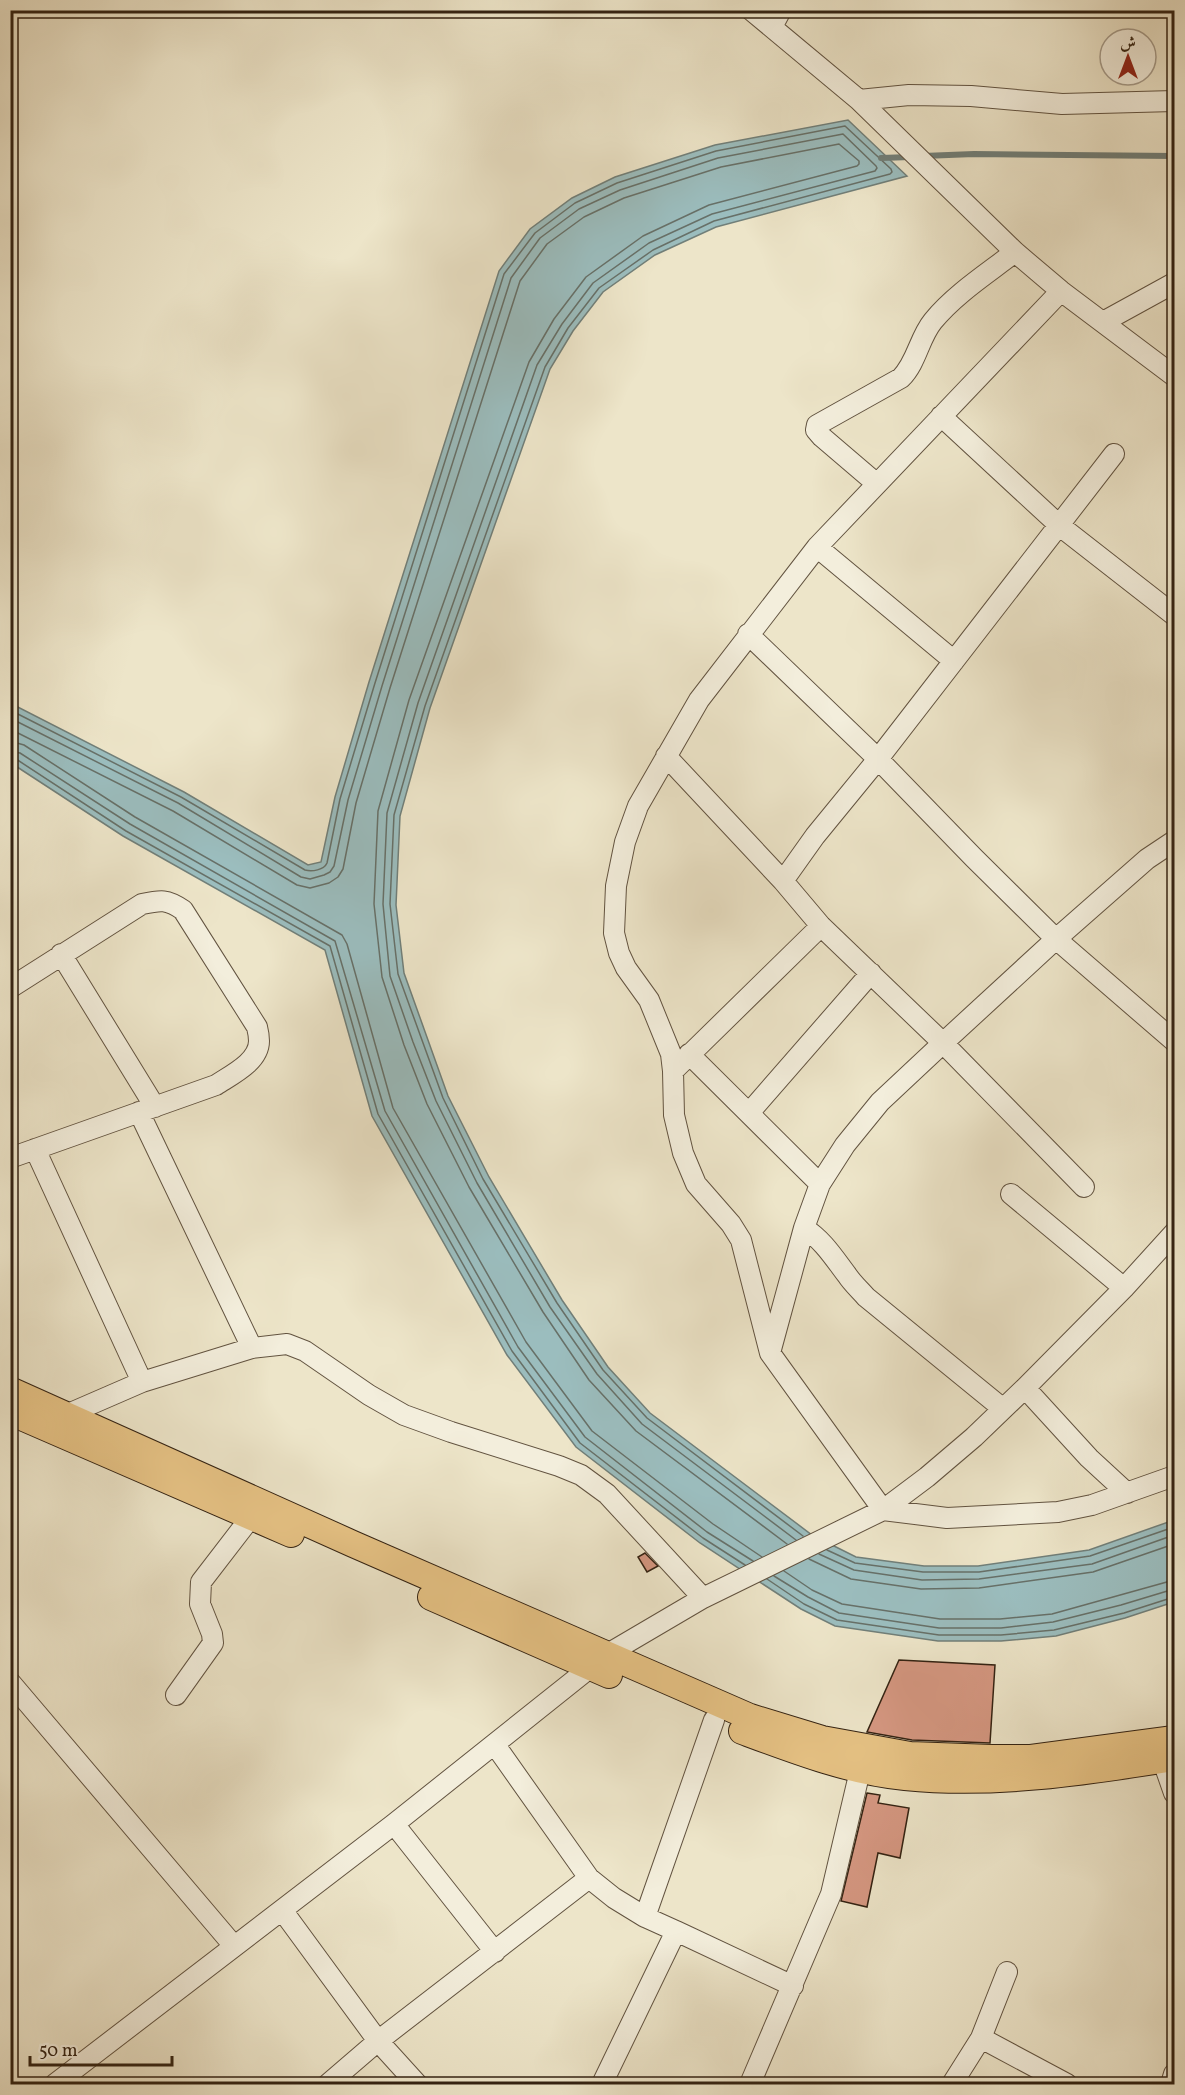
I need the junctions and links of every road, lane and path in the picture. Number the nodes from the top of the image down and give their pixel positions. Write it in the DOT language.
graph roads {
  1 [pos="751,10"];
  2 [pos="776,19"];
  3 [pos="1174,101"];
  4 [pos="863,105"];
  5 [pos="1015,252"];
  6 [pos="1174,283"];
  7 [pos="1061,291"];
  8 [pos="1103,322"];
  9 [pos="1174,376"];
  10 [pos="941,416"];
  11 [pos="1114,454"];
  12 [pos="877,484"];
  13 [pos="1060,526"];
  14 [pos="817,548"];
  15 [pos="1174,615"];
  16 [pos="748,634"];
  17 [pos="954,661"];
  18 [pos="666,756"];
  19 [pos="878,759"];
  20 [pos="1174,841"];
  21 [pos="783,881"];
  22 [pos="821,926"];
  23 [pos="1056,939"];
  24 [pos="61,954"];
  25 [pos="871,973"];
  26 [pos="10,988"];
  27 [pos="1173,1036"];
  28 [pos="943,1043"];
  29 [pos="689,1054"];
  30 [pos="673,1071"];
  31 [pos="147,1109"];
  32 [pos="749,1113"];
  33 [pos="35,1149"];
  34 [pos="10,1158"];
  35 [pos="820,1184"];
  36 [pos="1084,1187"];
  37 [pos="1011,1194"];
  38 [pos="804,1228"];
  39 [pos="1174,1233"];
  40 [pos="1124,1288"];
  41 [pos="252,1348"];
  42 [pos="770,1353"];
  43 [pos="142,1382"];
  44 [pos="1025,1388"];
  45 [pos="11,1395"];
  46 [pos="1002,1408"];
  47 [pos="66,1415"];
  48 [pos="1174,1476"];
  49 [pos="1127,1493"];
  50 [pos="883,1510"];
  51 [pos="251,1517"];
  52 [pos="703,1598"];
  53 [pos="598,1661"];
  54 [pos="10,1682"];
  55 [pos="176,1695"];
  56 [pos="714,1720"];
  57 [pos="495,1745"];
  58 [pos="1167,1750"];
  59 [pos="863,1758"];
  60 [pos="1174,1793"];
  61 [pos="394,1824"];
  62 [pos="589,1878"];
  63 [pos="282,1910"];
  64 [pos="645,1917"];
  65 [pos="676,1931"];
  66 [pos="234,1946"];
  67 [pos="495,1952"];
  68 [pos="1007,1972"];
  69 [pos="793,1986"];
  70 [pos="981,2038"];
  71 [pos="378,2041"];
  72 [pos="1174,2074"];
  73 [pos="65,2082"];
  74 [pos="328,2085"];
  75 [pos="417,2085"];
  76 [pos="602,2085"];
  77 [pos="750,2085"];
  78 [pos="952,2085"];
  79 [pos="1067,2085"];
  80 [pos="1171,2085"];
  1 -- 2 [label="street"];
  2 -- 4 [label="street"];
  3 -- 4 [label="street"];
  4 -- 5 [label="street"];
  5 -- 7 [label="street"];
  5 -- 12 [label="street"];
  6 -- 8 [label="street"];
  7 -- 8 [label="street"];
  7 -- 10 [label="street"];
  8 -- 9 [label="street"];
  10 -- 12 [label="street"];
  10 -- 13 [label="street"];
  11 -- 13 [label="street"];
  12 -- 14 [label="street"];
  13 -- 15 [label="street"];
  13 -- 17 [label="street"];
  14 -- 16 [label="street"];
  14 -- 17 [label="street"];
  16 -- 18 [label="street"];
  16 -- 19 [label="street"];
  17 -- 19 [label="street"];
  18 -- 21 [label="street"];
  18 -- 30 [label="street"];
  19 -- 21 [label="street"];
  19 -- 23 [label="street"];
  20 -- 23 [label="street"];
  21 -- 22 [label="street"];
  22 -- 25 [label="street"];
  22 -- 29 [label="street"];
  23 -- 27 [label="street"];
  23 -- 28 [label="street"];
  24 -- 26 [label="street"];
  24 -- 31 [label="street"];
  24 -- 31 [label="street"];
  25 -- 28 [label="street"];
  25 -- 32 [label="street"];
  28 -- 35 [label="street"];
  28 -- 36 [label="street"];
  29 -- 30 [label="street"];
  29 -- 32 [label="street"];
  30 -- 42 [label="street"];
  31 -- 33 [label="street"];
  31 -- 41 [label="street"];
  32 -- 35 [label="street"];
  33 -- 34 [label="street"];
  33 -- 43 [label="street"];
  35 -- 38 [label="street"];
  37 -- 40 [label="street"];
  38 -- 42 [label="street"];
  38 -- 46 [label="street"];
  39 -- 40 [label="street"];
  40 -- 44 [label="street"];
  41 -- 43 [label="street"];
  41 -- 52 [label="street"];
  42 -- 50 [label="street"];
  43 -- 47 [label="street"];
  44 -- 46 [label="street"];
  44 -- 49 [label="street"];
  45 -- 47 [label="main road"];
  45 -- 51 [label="main road"];
  46 -- 50 [label="street"];
  47 -- 53 [label="main road"];
  48 -- 49 [label="street"];
  49 -- 50 [label="street"];
  50 -- 52 [label="street"];
  51 -- 53 [label="main road"];
  51 -- 55 [label="street"];
  52 -- 53 [label="street"];
  53 -- 56 [label="main road"];
  53 -- 57 [label="street"];
  53 -- 59 [label="main road"];
  54 -- 66 [label="street"];
  56 -- 59 [label="main road"];
  56 -- 64 [label="street"];
  57 -- 61 [label="street"];
  57 -- 62 [label="street"];
  58 -- 59 [label="main road"];
  58 -- 60 [label="street"];
  59 -- 69 [label="street"];
  61 -- 63 [label="street"];
  61 -- 67 [label="street"];
  62 -- 64 [label="street"];
  62 -- 67 [label="street"];
  63 -- 66 [label="street"];
  63 -- 71 [label="street"];
  64 -- 65 [label="street"];
  65 -- 69 [label="street"];
  65 -- 76 [label="street"];
  66 -- 73 [label="street"];
  67 -- 71 [label="street"];
  68 -- 70 [label="street"];
  69 -- 77 [label="street"];
  70 -- 78 [label="street"];
  70 -- 79 [label="street"];
  71 -- 74 [label="street"];
  71 -- 75 [label="street"];
  72 -- 80 [label="street"];
}
